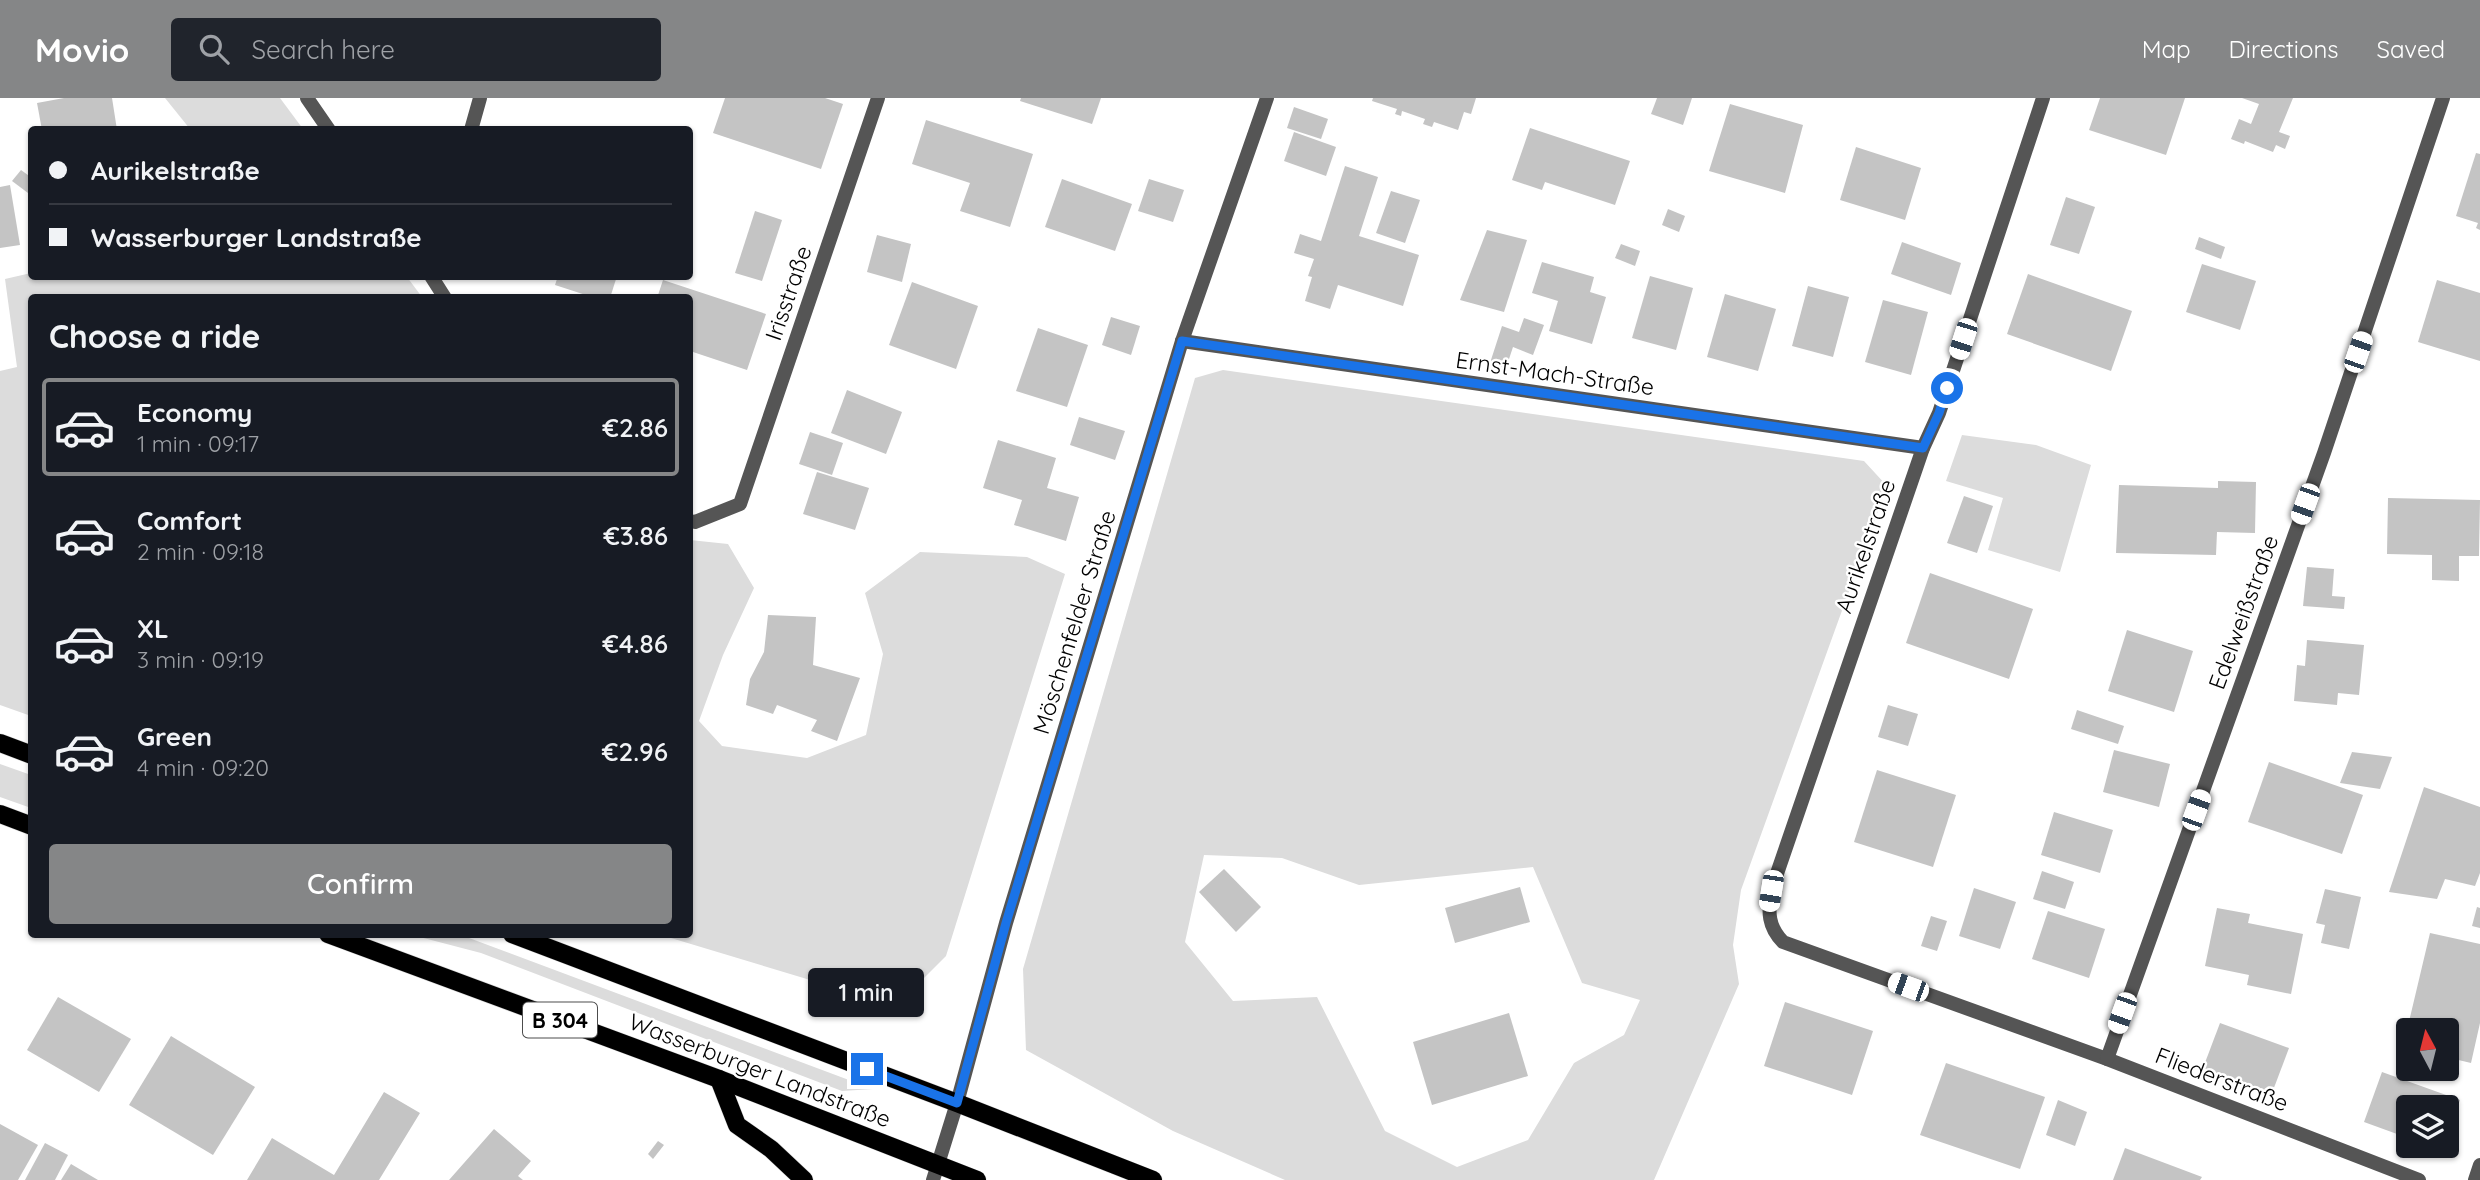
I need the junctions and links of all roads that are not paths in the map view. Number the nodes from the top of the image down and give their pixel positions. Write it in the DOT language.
graph roads {
  1 [pos="307,98"];
  2 [pos="480,98"];
  3 [pos="878,98"];
  4 [pos="1267,98"];
  5 [pos="2043,98"];
  6 [pos="2443,98"];
  7 [pos="326,126"];
  8 [pos="472,126"];
  9 [pos="1182,341"];
  10 [pos="1923,448"];
  11 [pos="693,522"];
  12 [pos="0,743"];
  13 [pos="28,754"];
  14 [pos="0,814"];
  15 [pos="28,824"];
  16 [pos="1773,932"];
  17 [pos="339,938"];
  18 [pos="523,938"];
  19 [pos="2107,1059"];
  20 [pos="719,1079"];
  21 [pos="957,1103"];
  22 [pos="2480,1165"];
  23 [pos="935,1172"];
  24 [pos="804,1180"];
  25 [pos="978,1180"];
  26 [pos="1153,1180"];
  27 [pos="2420,1180"];
  28 [pos="2475,1180"];
  1 -- 7 [label="street"];
  2 -- 8 [label="street"];
  3 -- 11 [label="street, Irisstraße"];
  4 -- 9 [label="street, Möschenfelder Straße"];
  5 -- 10 [label="street, Aurikelstraße"];
  6 -- 19 [label="street, Edelweißstraße"];
  9 -- 10 [label="street, Ernst-Mach-Straße"];
  9 -- 21 [label="street, Möschenfelder Straße"];
  10 -- 16 [label="street, Aurikelstraße"];
  12 -- 13 [label="main road"];
  14 -- 15 [label="main road"];
  16 -- 19 [label="street, Fliederstraße"];
  17 -- 20 [label="main road, Wasserburger Landstraße / B 304"];
  18 -- 21 [label="main road, Wasserburger Landstraße / B 304"];
  19 -- 27 [label="street, Fliederstraße"];
  20 -- 23 [label="main road, Wasserburger Landstraße / B 304"];
  20 -- 24 [label="main road"];
  21 -- 23 [label="street, Möschenfelder Straße"];
  21 -- 26 [label="main road, Wasserburger Landstraße / B 304"];
  22 -- 28 [label="street"];
  23 -- 25 [label="main road, Wasserburger Landstraße / B 304"];
}
